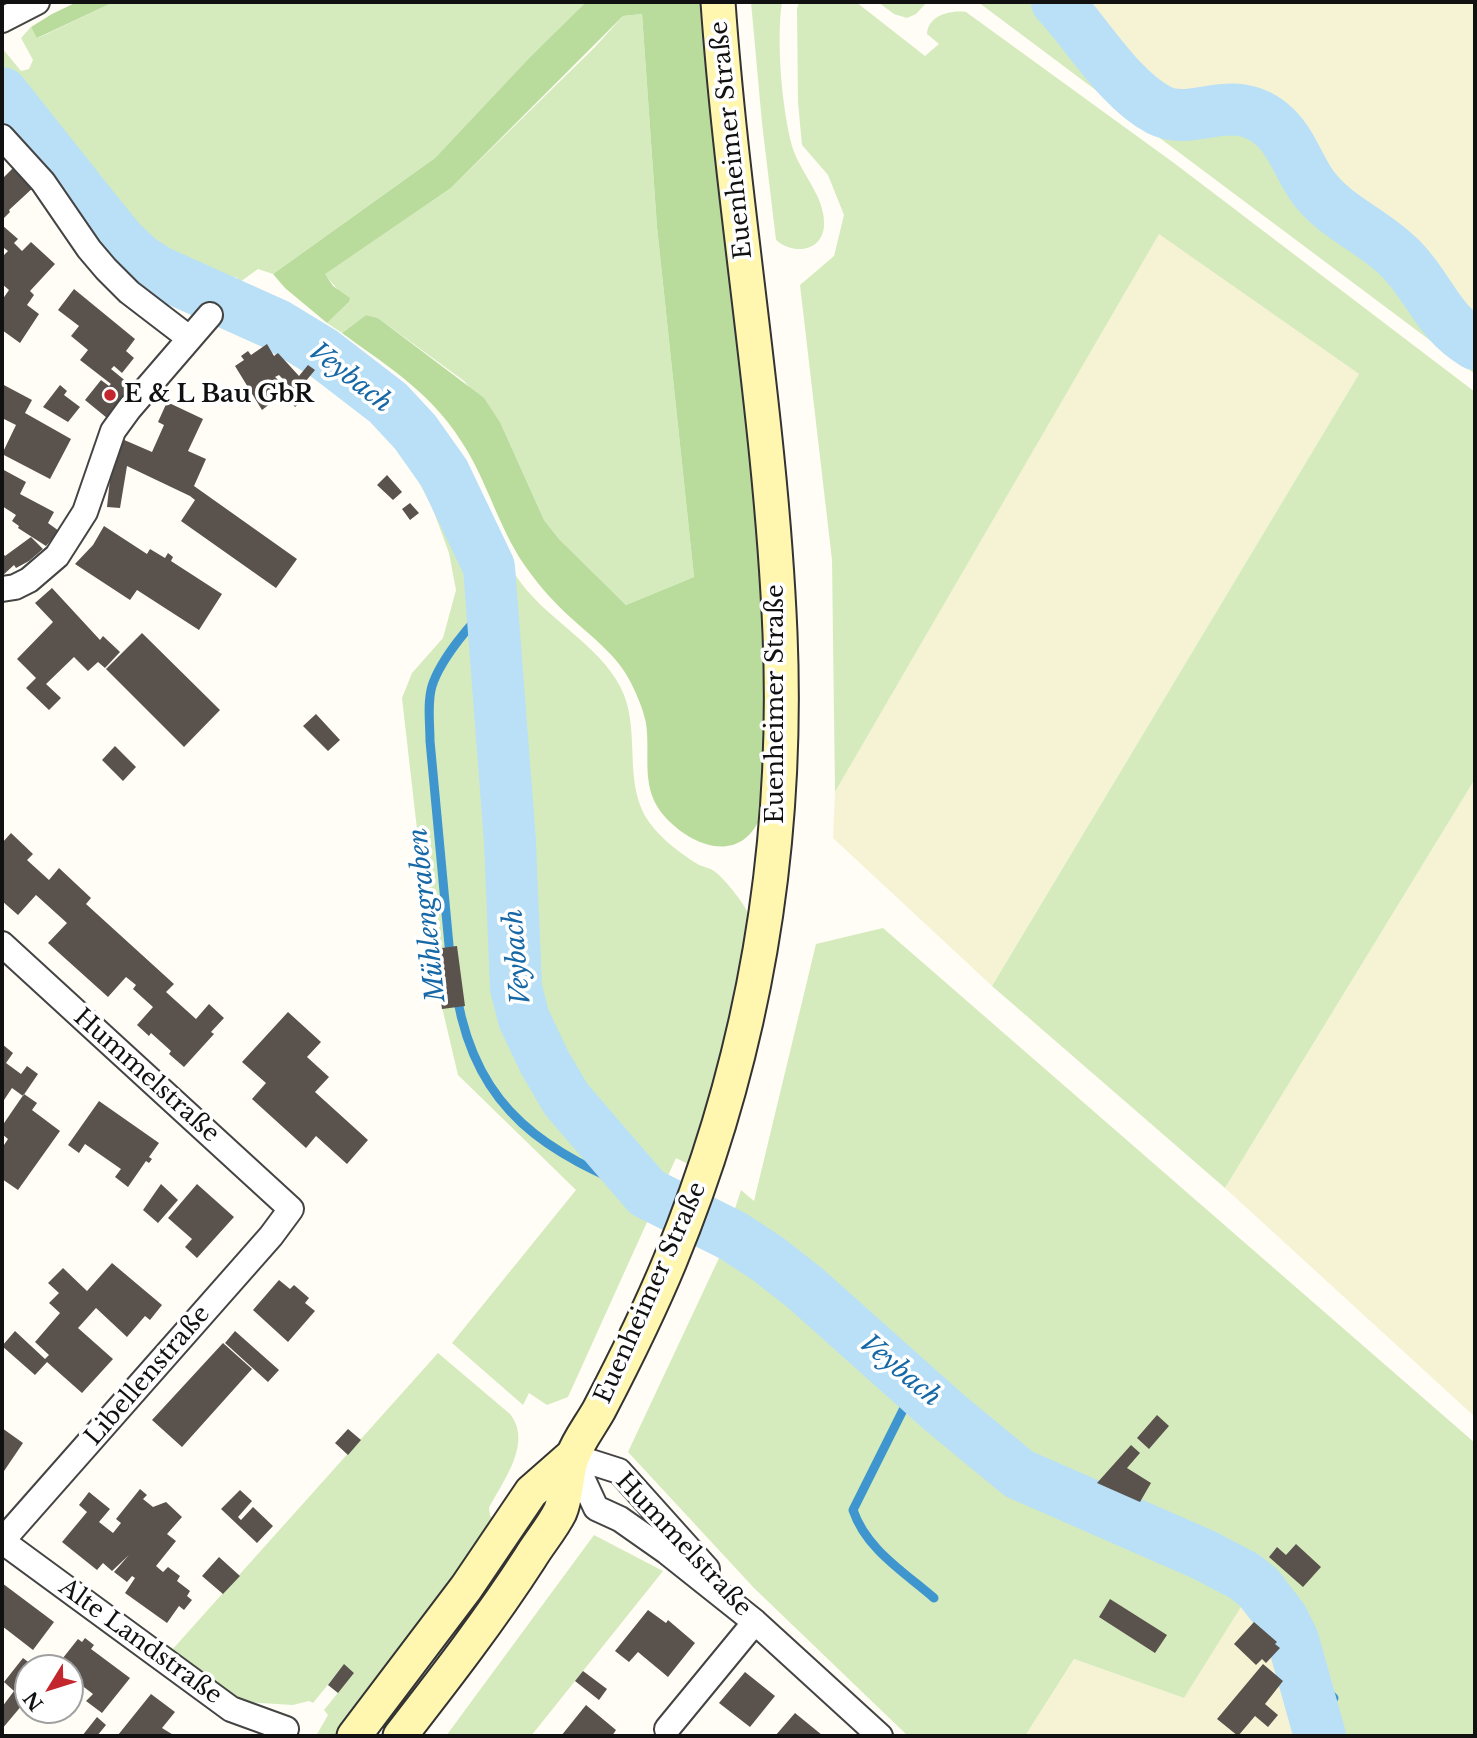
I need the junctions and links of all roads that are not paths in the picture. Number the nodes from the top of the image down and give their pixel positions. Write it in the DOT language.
graph roads {
  1 [pos="37,2"];
  2 [pos="718,2"];
  3 [pos="2,20"];
  4 [pos="2,137"];
  5 [pos="209,315"];
  6 [pos="189,338"];
  7 [pos="2,589"];
  8 [pos="2,944"];
  9 [pos="291,1209"];
  10 [pos="572,1456"];
  11 [pos="2,1541"];
  12 [pos="755,1622"];
  13 [pos="286,1729"];
  14 [pos="667,1729"];
  15 [pos="354,1736"];
  16 [pos="400,1736"];
  17 [pos="880,1736"];
  1 -- 3 [label="street"];
  2 -- 10 [label="main road, Euenheimer Straße"];
  4 -- 6 [label="street"];
  5 -- 6 [label="street"];
  6 -- 7 [label="street"];
  8 -- 9 [label="street, Hummelstraße"];
  9 -- 11 [label="street, Libellenstraße"];
  10 -- 12 [label="street, Hummelstraße"];
  10 -- 12 [label="street, Hummelstraße"];
  10 -- 15 [label="main road, Euenheimer Straße"];
  10 -- 16 [label="main road, Euenheimer Straße"];
  11 -- 13 [label="street, Alte Landstraße"];
  12 -- 14 [label="street, Hummelstraße"];
  12 -- 17 [label="street, Hummelstraße"];
}
